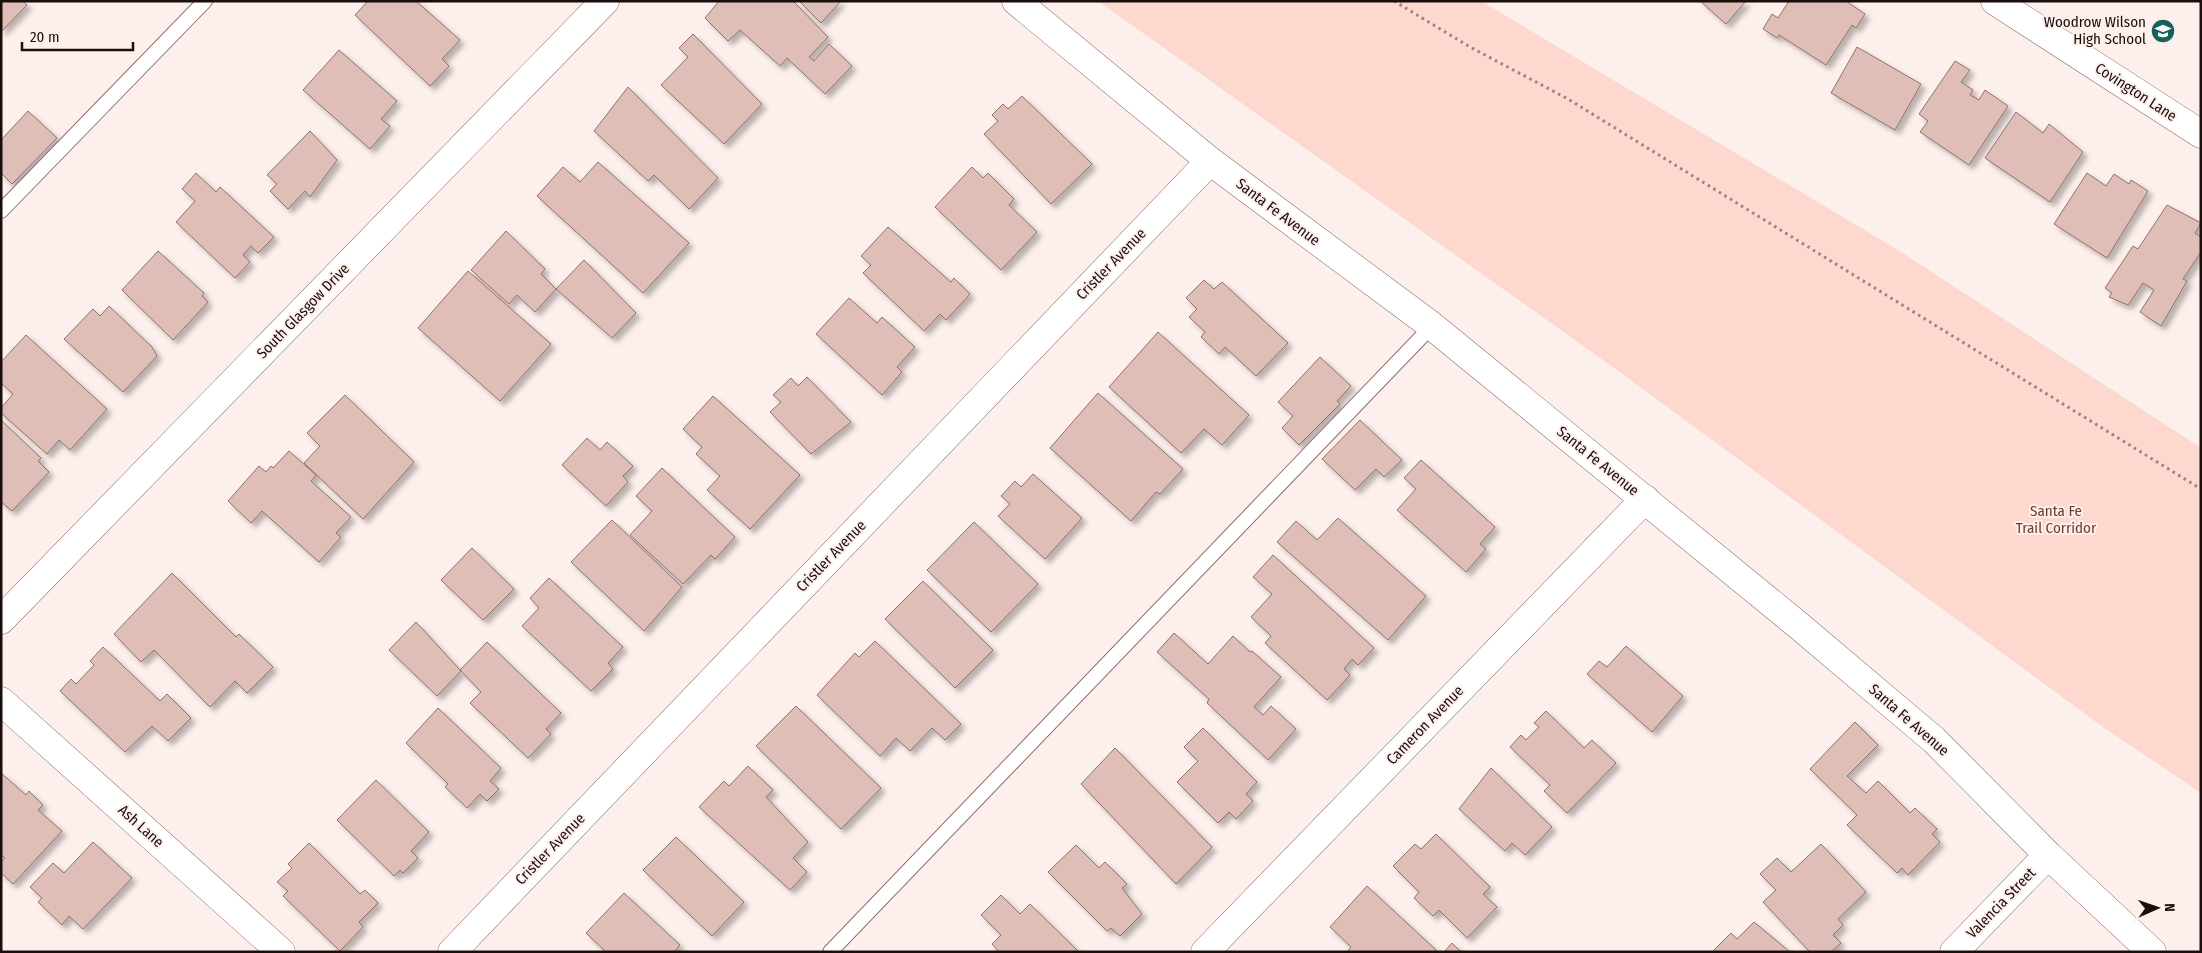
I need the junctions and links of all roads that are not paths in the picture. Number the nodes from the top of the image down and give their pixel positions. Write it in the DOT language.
graph roads {
  1 [pos="205,1"];
  2 [pos="605,1"];
  3 [pos="1016,1"];
  4 [pos="1995,1"];
  5 [pos="2201,134"];
  6 [pos="1210,161"];
  7 [pos="1,211"];
  8 [pos="1432,326"];
  9 [pos="1645,499"];
  10 [pos="1,620"];
  11 [pos="1,701"];
  12 [pos="2048,855"];
  13 [pos="281,952"];
  14 [pos="452,952"];
  15 [pos="830,952"];
  16 [pos="1205,952"];
  17 [pos="1954,952"];
  18 [pos="2152,952"];
  1 -- 7 [label="lane"];
  2 -- 10 [label="street, South Glasgow Drive"];
  3 -- 6 [label="street, Santa Fe Avenue"];
  4 -- 5 [label="street, Covington Lane"];
  6 -- 8 [label="street, Santa Fe Avenue"];
  6 -- 14 [label="street, Cristler Avenue"];
  8 -- 9 [label="street, Santa Fe Avenue"];
  8 -- 15 [label="lane"];
  9 -- 12 [label="street, Santa Fe Avenue"];
  9 -- 16 [label="street, Cameron Avenue"];
  11 -- 13 [label="street, Ash Lane"];
  12 -- 17 [label="street, Valencia Street"];
  12 -- 18 [label="street, Santa Fe Avenue"];
}
